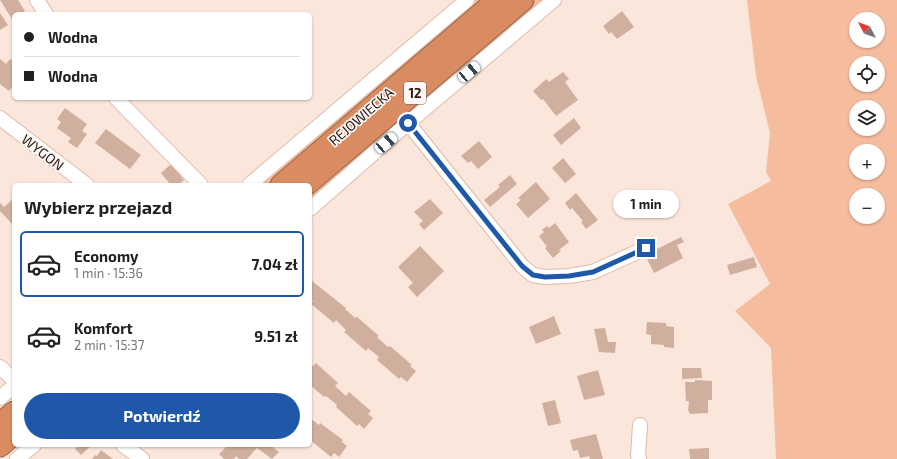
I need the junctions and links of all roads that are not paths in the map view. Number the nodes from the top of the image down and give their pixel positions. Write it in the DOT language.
graph roads {
  1 [pos="37,0"];
  2 [pos="467,0"];
  3 [pos="497,0"];
  4 [pos="523,0"];
  5 [pos="554,0"];
  6 [pos="45,12"];
  7 [pos="118,100"];
  8 [pos="0,118"];
  9 [pos="408,123"];
  10 [pos="84,183"];
  11 [pos="199,183"];
  12 [pos="251,183"];
  13 [pos="282,183"];
  14 [pos="308,183"];
  15 [pos="312,207"];
  16 [pos="646,248"];
  17 [pos="0,368"];
  18 [pos="12,378"];
  19 [pos="12,388"];
  20 [pos="0,398"];
  21 [pos="12,414"];
  22 [pos="0,424"];
  23 [pos="640,425"];
  24 [pos="12,436"];
  25 [pos="0,446"];
  26 [pos="32,447"];
  27 [pos="126,447"];
  28 [pos="18,459"];
  29 [pos="142,459"];
  30 [pos="639,459"];
  1 -- 6 [label="street"];
  2 -- 12 [label="street"];
  3 -- 13 [label="highway, REJOWIECKA / 12"];
  4 -- 14 [label="highway, REJOWIECKA / 12"];
  5 -- 9 [label="street"];
  7 -- 11 [label="street"];
  8 -- 10 [label="street, WYGON"];
  9 -- 15 [label="street"];
  9 -- 16 [label="street"];
  17 -- 18 [label="street"];
  19 -- 20 [label="street"];
  21 -- 22 [label="highway"];
  23 -- 30 [label="street"];
  24 -- 25 [label="highway"];
  26 -- 28 [label="street"];
  27 -- 29 [label="street"];
}
